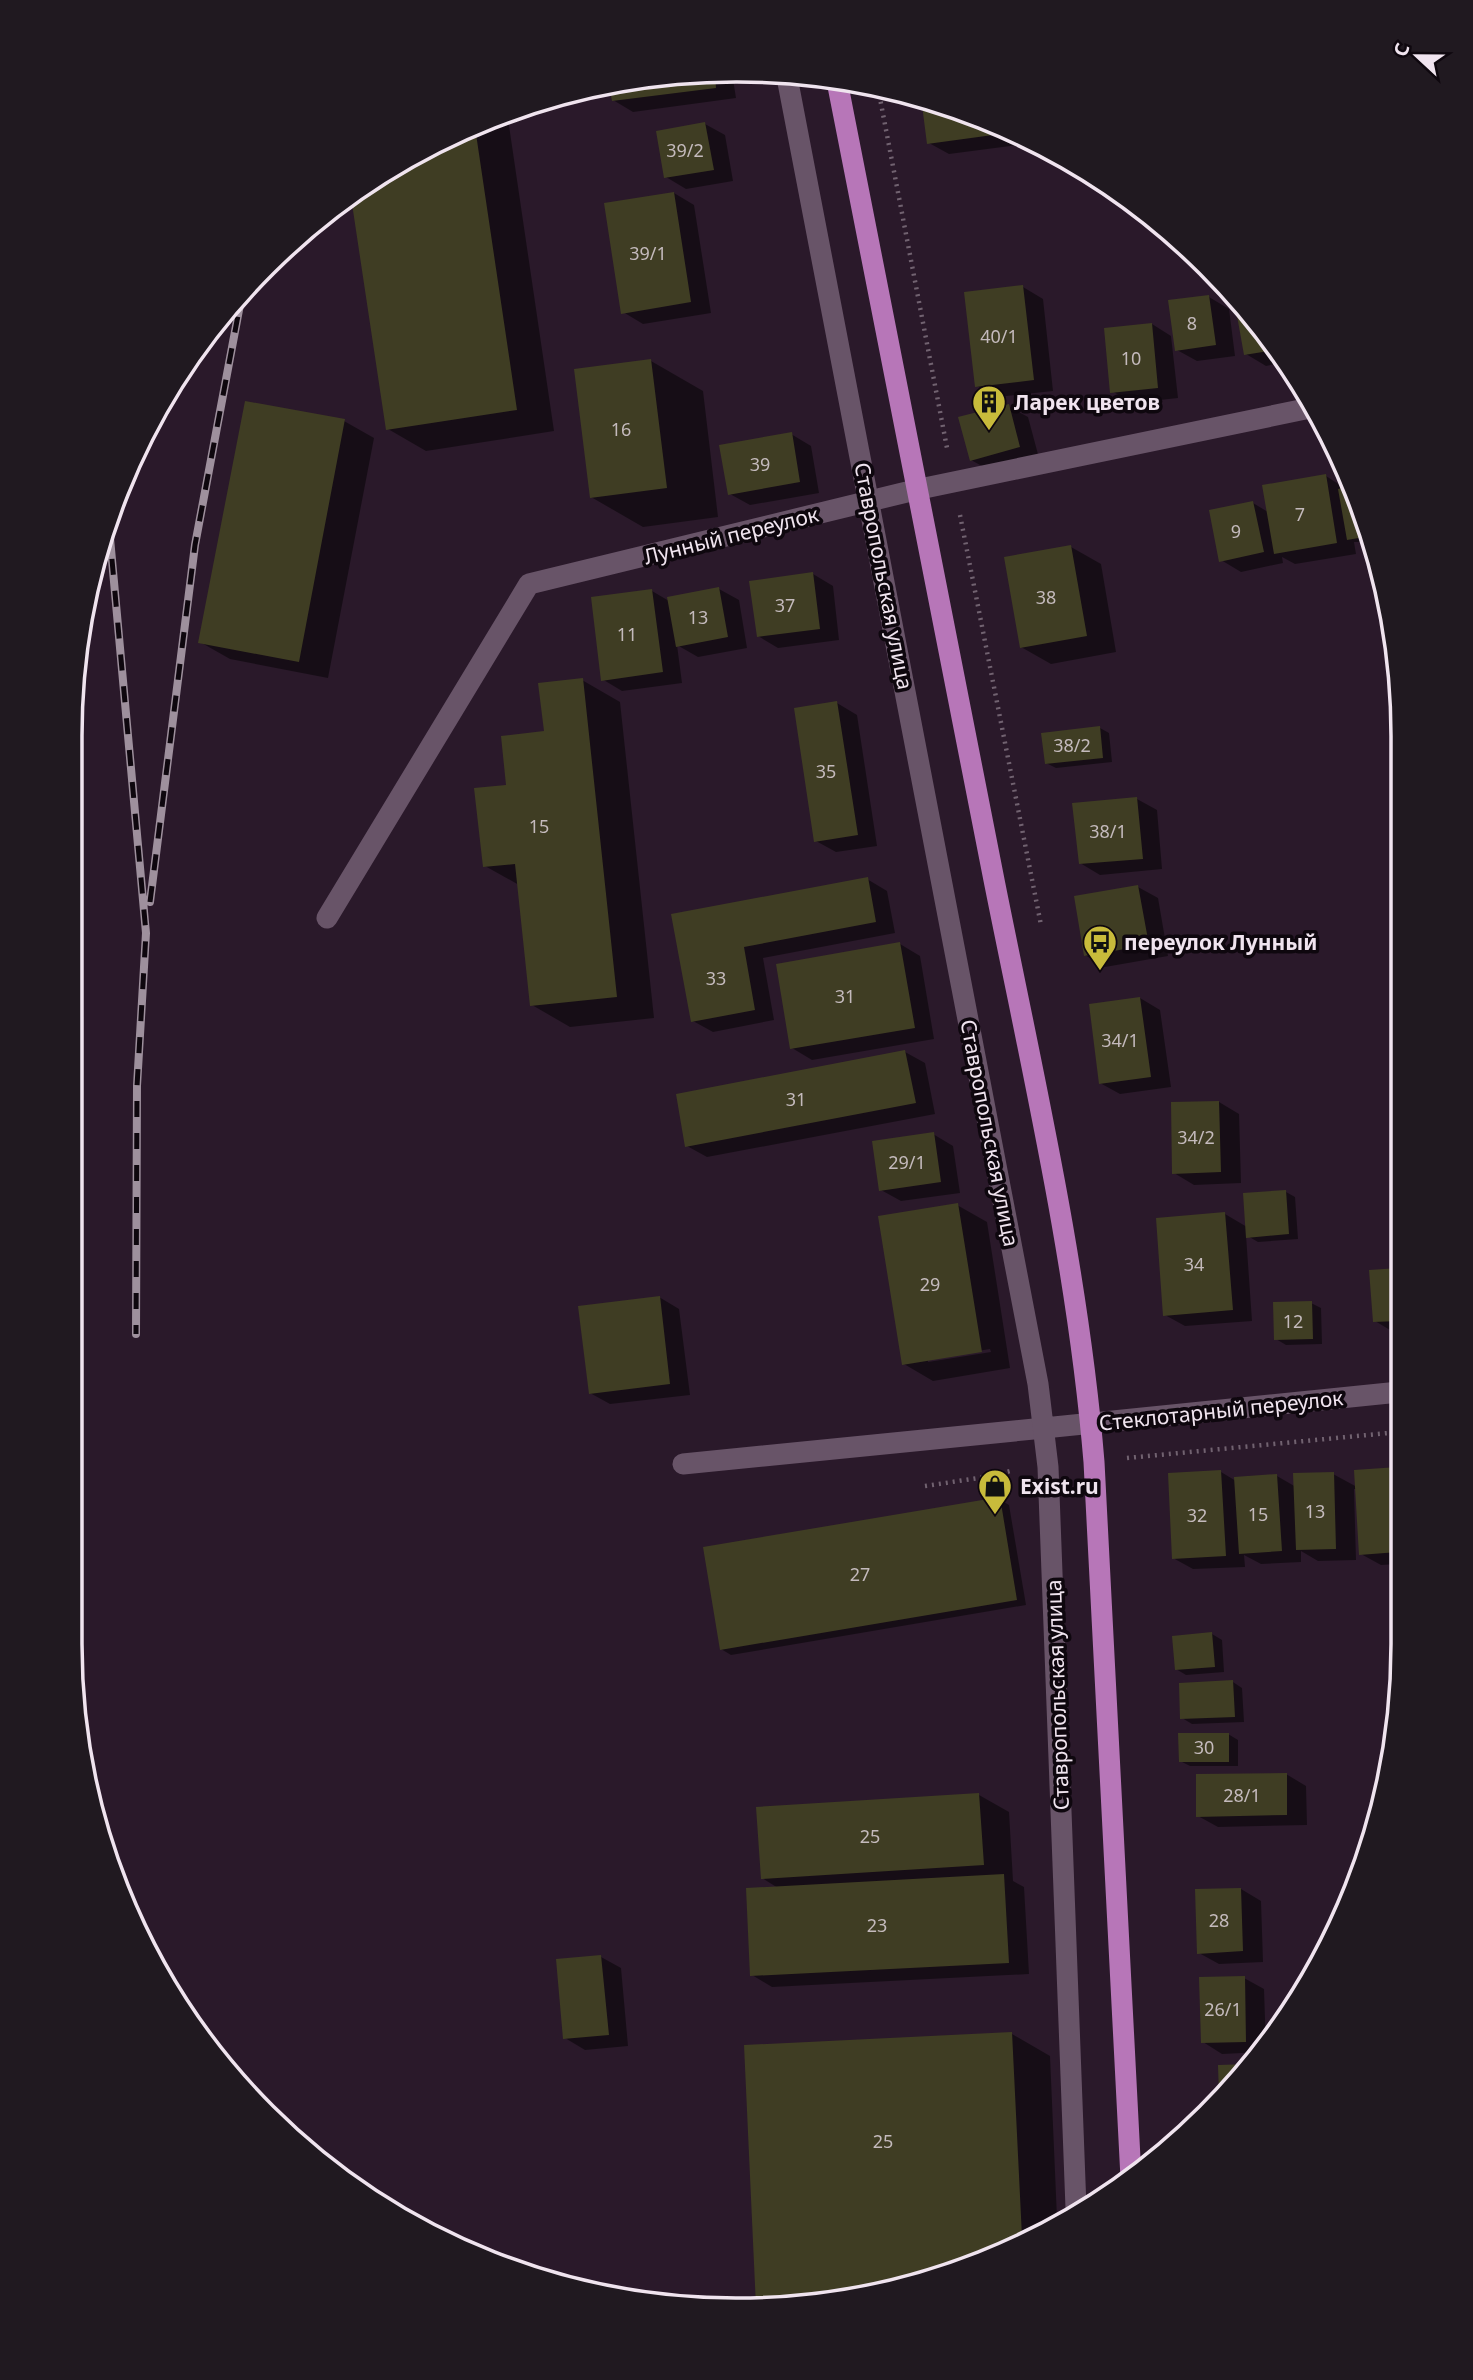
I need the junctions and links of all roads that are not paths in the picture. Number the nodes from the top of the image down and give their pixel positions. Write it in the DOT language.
graph roads {
  1 [pos="789,85"];
  2 [pos="840,91"];
  3 [pos="1303,409"];
  4 [pos="915,490"];
  5 [pos="870,502"];
  6 [pos="327,918"];
  7 [pos="1391,1393"];
  8 [pos="1091,1423"];
  9 [pos="1044,1428"];
  10 [pos="684,1464"];
  11 [pos="1130,2166"];
  12 [pos="1076,2202"];
  1 -- 5 [label="main road, Ставропольская улица"];
  2 -- 4 [label="main road"];
  3 -- 4 [label="main road, Лунный переулок"];
  4 -- 5 [label="main road, Лунный переулок"];
  4 -- 8 [label="main road"];
  5 -- 6 [label="main road, Лунный переулок"];
  5 -- 9 [label="main road, Ставропольская улица"];
  7 -- 8 [label="main road, Стеклотарный переулок"];
  8 -- 9 [label="main road, Стеклотарный переулок"];
  8 -- 11 [label="main road"];
  9 -- 10 [label="main road, Стеклотарный переулок"];
  9 -- 12 [label="main road, Ставропольская улица"];
}
